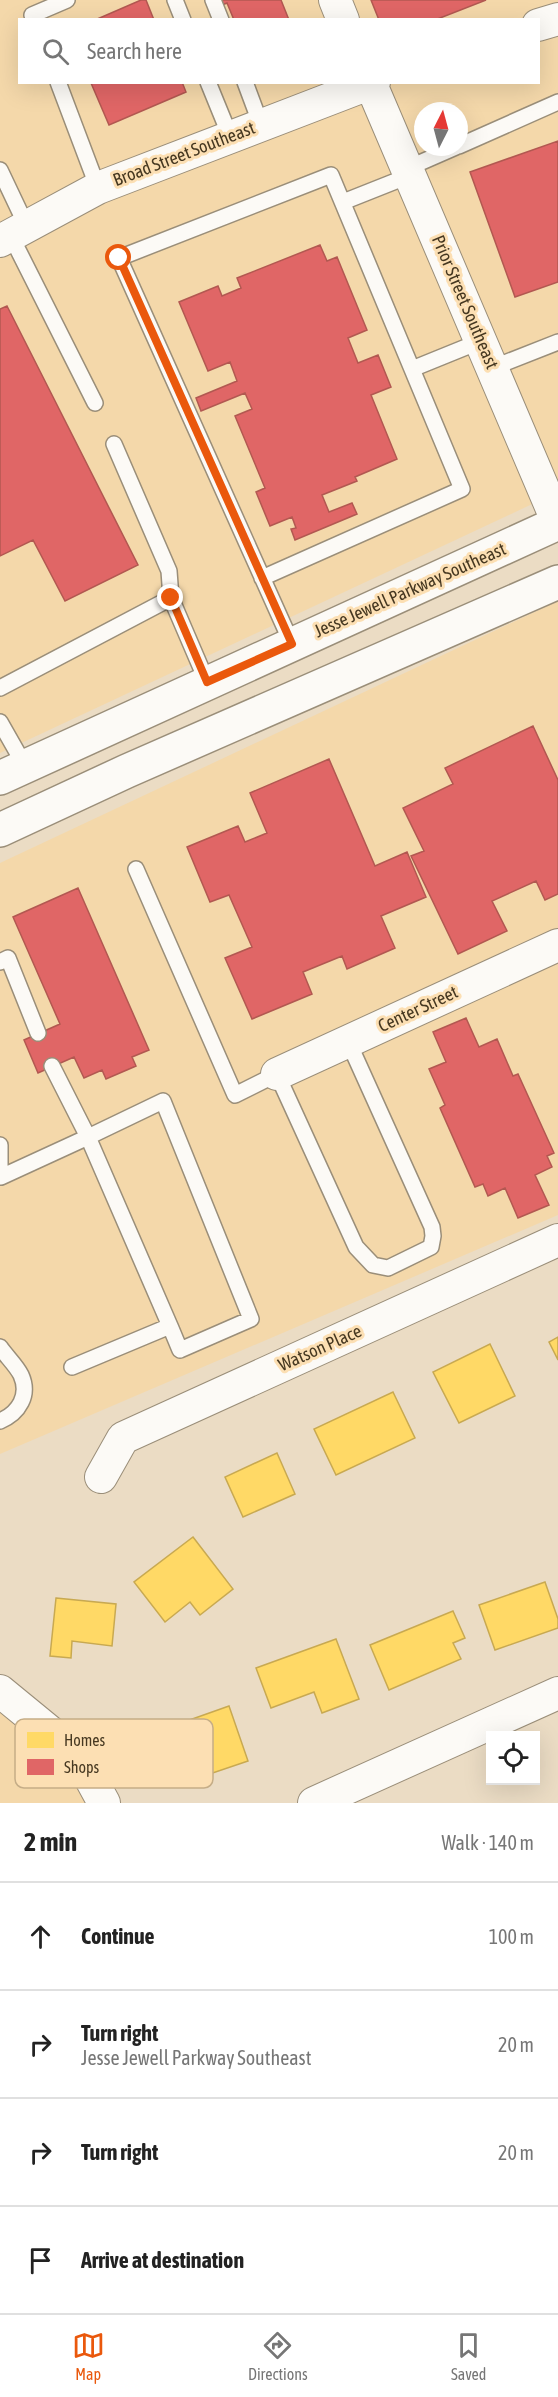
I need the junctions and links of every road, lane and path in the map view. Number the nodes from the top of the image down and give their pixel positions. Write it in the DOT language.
graph roads {
  1 [pos="67,0"];
  2 [pos="175,0"];
  3 [pos="213,0"];
  4 [pos="334,0"];
  5 [pos="34,18"];
  6 [pos="182,18"];
  7 [pos="220,18"];
  8 [pos="342,18"];
  9 [pos="558,19"];
  10 [pos="540,24"];
  11 [pos="59,84"];
  12 [pos="209,84"];
  13 [pos="245,84"];
  14 [pos="369,84"];
  15 [pos="372,84"];
  16 [pos="558,102"];
  17 [pos="261,125"];
  18 [pos="230,136"];
  19 [pos="468,142"];
  20 [pos="439,156"];
  21 [pos="409,172"];
  22 [pos="1,173"];
  23 [pos="98,188"];
  24 [pos="343,202"];
  25 [pos="13,235"];
  26 [pos="556,347"];
  27 [pos="487,355"];
  28 [pos="412,369"];
  29 [pos="95,403"];
  30 [pos="114,444"];
  31 [pos="558,523"];
  32 [pos="262,578"];
  33 [pos="558,582"];
  34 [pos="171,598"];
  35 [pos="292,644"];
  36 [pos="207,682"];
  37 [pos="0,688"];
  38 [pos="0,722"];
  39 [pos="13,772"];
  40 [pos="0,830"];
  41 [pos="136,869"];
  42 [pos="556,951"];
  43 [pos="0,962"];
  44 [pos="38,1034"];
  45 [pos="348,1041"];
  46 [pos="52,1066"];
  47 [pos="277,1074"];
  48 [pos="88,1137"];
  49 [pos="0,1145"];
  50 [pos="1,1177"];
  51 [pos="558,1240"];
  52 [pos="170,1326"];
  53 [pos="0,1347"];
  54 [pos="72,1367"];
  55 [pos="0,1421"];
  56 [pos="101,1477"];
  57 [pos="0,1691"];
  58 [pos="558,1693"];
  59 [pos="34,1719"];
  60 [pos="96,1788"];
  61 [pos="104,1803"];
  62 [pos="314,1803"];
  1 -- 5 [label="lane"];
  2 -- 6 [label="lane"];
  3 -- 7 [label="lane"];
  4 -- 8 [label="street"];
  9 -- 10 [label="street"];
  11 -- 23 [label="lane"];
  12 -- 18 [label="lane"];
  13 -- 17 [label="lane"];
  14 -- 17 [label="street, Broad Street Southeast"];
  15 -- 21 [label="street, Prior Street Southeast"];
  16 -- 19 [label="lane"];
  17 -- 18 [label="street, Broad Street Southeast"];
  18 -- 23 [label="street, Broad Street Southeast"];
  20 -- 21 [label="lane"];
  21 -- 24 [label="lane"];
  21 -- 27 [label="street, Prior Street Southeast"];
  22 -- 25 [label="lane"];
  23 -- 25 [label="street, Broad Street Southeast"];
  24 -- 28 [label="lane"];
  24 -- 32 [label="lane"];
  25 -- 29 [label="lane"];
  26 -- 27 [label="lane"];
  27 -- 28 [label="lane"];
  27 -- 31 [label="street, Prior Street Southeast"];
  28 -- 32 [label="lane"];
  30 -- 34 [label="lane"];
  31 -- 35 [label="main road, Jesse Jewell Parkway Southeast"];
  32 -- 35 [label="lane"];
  33 -- 40 [label="main road"];
  34 -- 36 [label="lane"];
  34 -- 37 [label="lane"];
  35 -- 36 [label="main road, Jesse Jewell Parkway Southeast"];
  36 -- 39 [label="main road, Jesse Jewell Parkway Southeast"];
  38 -- 39 [label="lane"];
  41 -- 47 [label="lane"];
  42 -- 45 [label="street, Center Street"];
  43 -- 44 [label="lane"];
  45 -- 47 [label="street, Center Street"];
  45 -- 47 [label="lane"];
  46 -- 48 [label="lane"];
  48 -- 50 [label="lane"];
  48 -- 52 [label="lane"];
  48 -- 52 [label="lane"];
  49 -- 50 [label="lane"];
  51 -- 56 [label="street, Watson Place"];
  52 -- 54 [label="lane"];
  53 -- 55 [label="lane"];
  57 -- 59 [label="street"];
  58 -- 62 [label="street"];
  60 -- 61 [label="street"];
}
